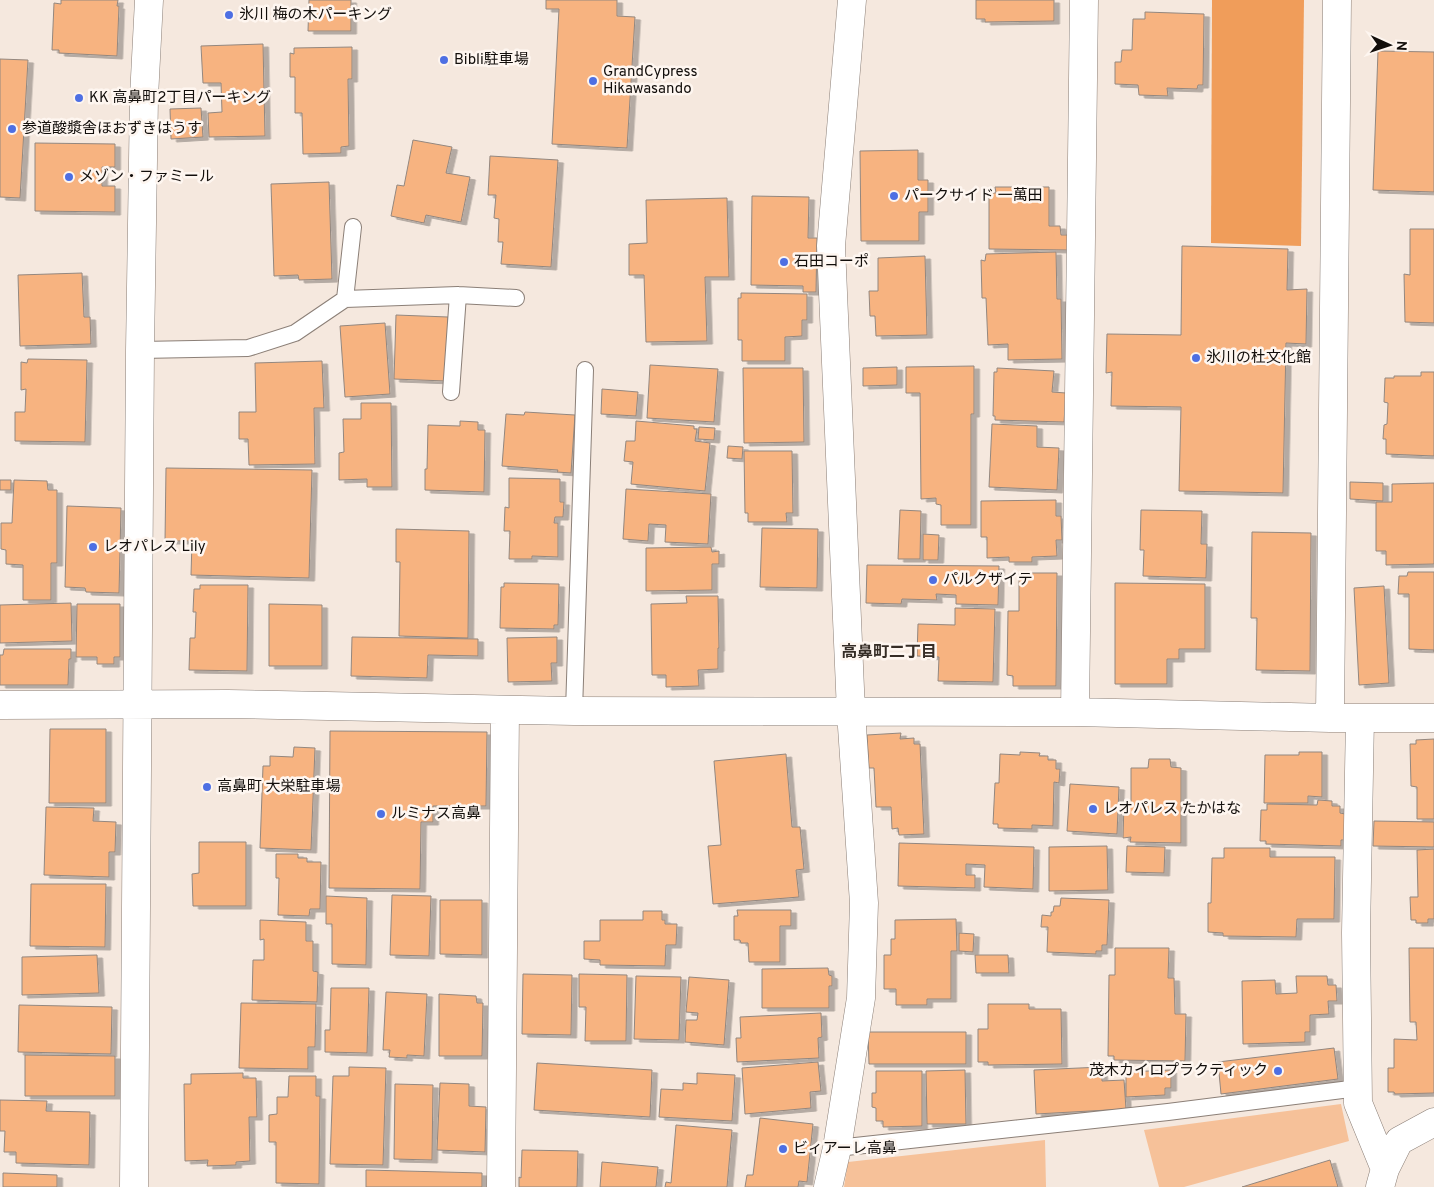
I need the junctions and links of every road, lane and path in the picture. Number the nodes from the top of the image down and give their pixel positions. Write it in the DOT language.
graph roads {
  1 [pos="149,0"];
  2 [pos="852,0"];
  3 [pos="1084,0"];
  4 [pos="1337,0"];
  5 [pos="353,227"];
  6 [pos="458,295"];
  7 [pos="516,298"];
  8 [pos="346,299"];
  9 [pos="140,350"];
  10 [pos="585,370"];
  11 [pos="451,392"];
  12 [pos="137,704"];
  13 [pos="0,705"];
  14 [pos="505,710"];
  15 [pos="574,711"];
  16 [pos="851,712"];
  17 [pos="1075,712"];
  18 [pos="1330,718"];
  19 [pos="1360,718"];
  20 [pos="1434,718"];
  21 [pos="1358,1088"];
  22 [pos="1434,1122"];
  23 [pos="837,1148"];
  24 [pos="1383,1178"];
  25 [pos="134,1187"];
  26 [pos="501,1187"];
  27 [pos="828,1187"];
  1 -- 9 [label="street"];
  2 -- 16 [label="street"];
  3 -- 17 [label="street"];
  4 -- 18 [label="street"];
  5 -- 8 [label="lane"];
  6 -- 7 [label="lane"];
  6 -- 8 [label="lane"];
  6 -- 11 [label="lane"];
  8 -- 9 [label="lane"];
  9 -- 12 [label="street"];
  10 -- 15 [label="lane"];
  12 -- 13 [label="street"];
  12 -- 14 [label="street"];
  12 -- 25 [label="street"];
  14 -- 15 [label="street"];
  14 -- 26 [label="street"];
  15 -- 16 [label="street"];
  16 -- 17 [label="street"];
  16 -- 23 [label="street"];
  17 -- 18 [label="street"];
  18 -- 19 [label="street"];
  19 -- 20 [label="street"];
  19 -- 21 [label="street"];
  21 -- 23 [label="lane"];
  21 -- 24 [label="street"];
  22 -- 24 [label="street"];
  23 -- 27 [label="street"];
}
